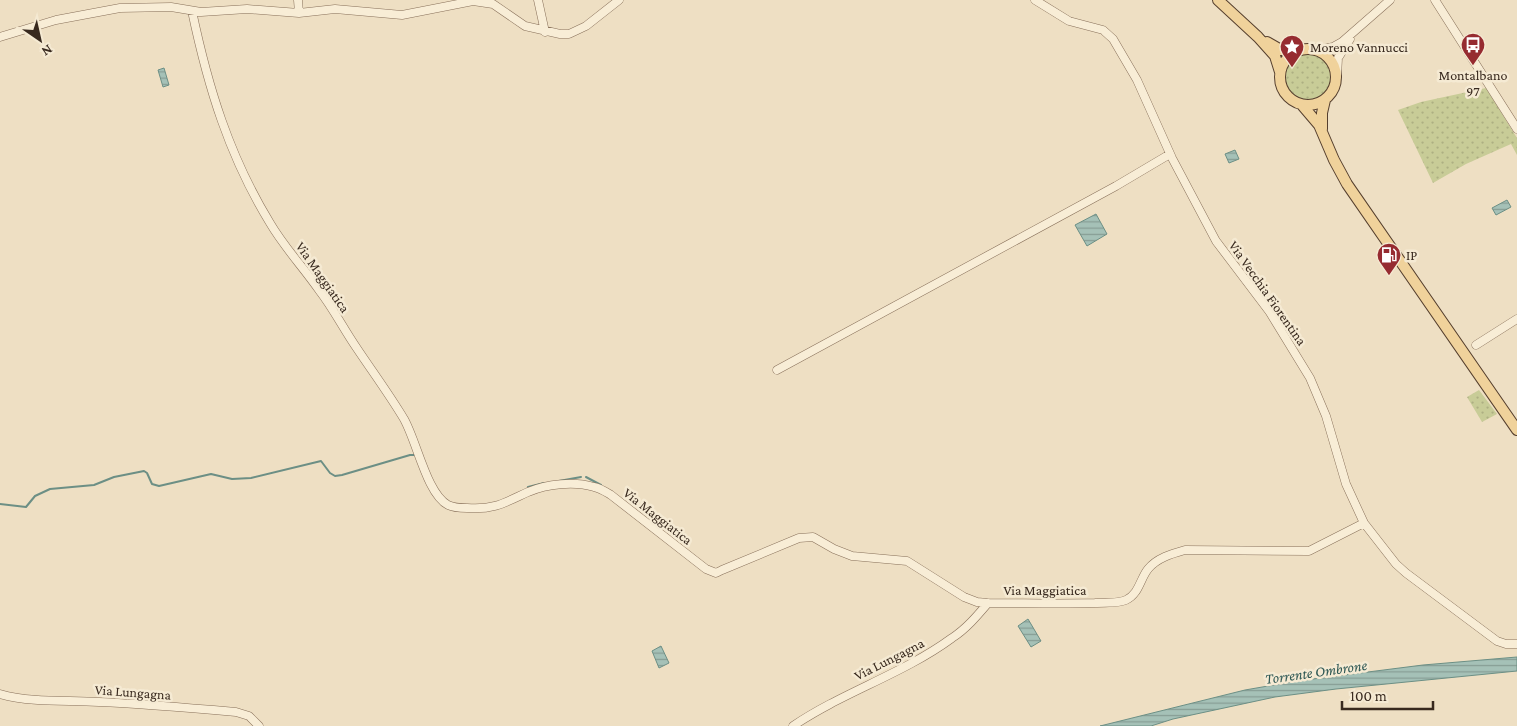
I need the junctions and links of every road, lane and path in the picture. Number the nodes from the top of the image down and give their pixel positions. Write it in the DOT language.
graph roads {
  1 [pos="298,0"];
  2 [pos="538,0"];
  3 [pos="619,0"];
  4 [pos="1035,0"];
  5 [pos="1390,0"];
  6 [pos="1435,0"];
  7 [pos="1221,2"];
  8 [pos="192,11"];
  9 [pos="299,13"];
  10 [pos="1357,29"];
  11 [pos="545,32"];
  12 [pos="0,37"];
  13 [pos="1258,37"];
  14 [pos="1301,50"];
  15 [pos="1317,50"];
  16 [pos="1280,72"];
  17 [pos="1337,76"];
  18 [pos="1326,100"];
  19 [pos="1302,105"];
  20 [pos="1517,129"];
  21 [pos="1323,132"];
  22 [pos="1170,154"];
  23 [pos="1517,319"];
  24 [pos="1476,345"];
  25 [pos="777,370"];
  26 [pos="1517,430"];
  27 [pos="1364,523"];
  28 [pos="988,603"];
  29 [pos="1517,644"];
  30 [pos="0,694"];
  31 [pos="259,726"];
  32 [pos="793,726"];
  1 -- 9 [label="street"];
  2 -- 11 [label="street"];
  3 -- 11 [label="street"];
  4 -- 22 [label="street, Via Vecchia Fiorentina"];
  5 -- 10 [label="street"];
  6 -- 20 [label="street"];
  7 -- 13 [label="main road"];
  8 -- 9 [label="street"];
  8 -- 12 [label="street"];
  8 -- 28 [label="street, Via Maggiatica"];
  9 -- 11 [label="street"];
  10 -- 15 [label="street"];
  10 -- 17 [label="street"];
  13 -- 14 [label="main road"];
  13 -- 16 [label="main road"];
  14 -- 15 [label="main road"];
  14 -- 16 [label="main road"];
  15 -- 17 [label="main road"];
  16 -- 19 [label="main road"];
  17 -- 18 [label="main road"];
  18 -- 19 [label="main road"];
  18 -- 21 [label="main road"];
  19 -- 21 [label="main road"];
  21 -- 26 [label="main road"];
  22 -- 25 [label="street"];
  22 -- 27 [label="street, Via Vecchia Fiorentina"];
  23 -- 24 [label="street"];
  27 -- 28 [label="street, Via Maggiatica"];
  27 -- 29 [label="street, Via Vecchia Fiorentina"];
  28 -- 32 [label="street, Via Lungagna"];
  30 -- 31 [label="street, Via Lungagna"];
}
